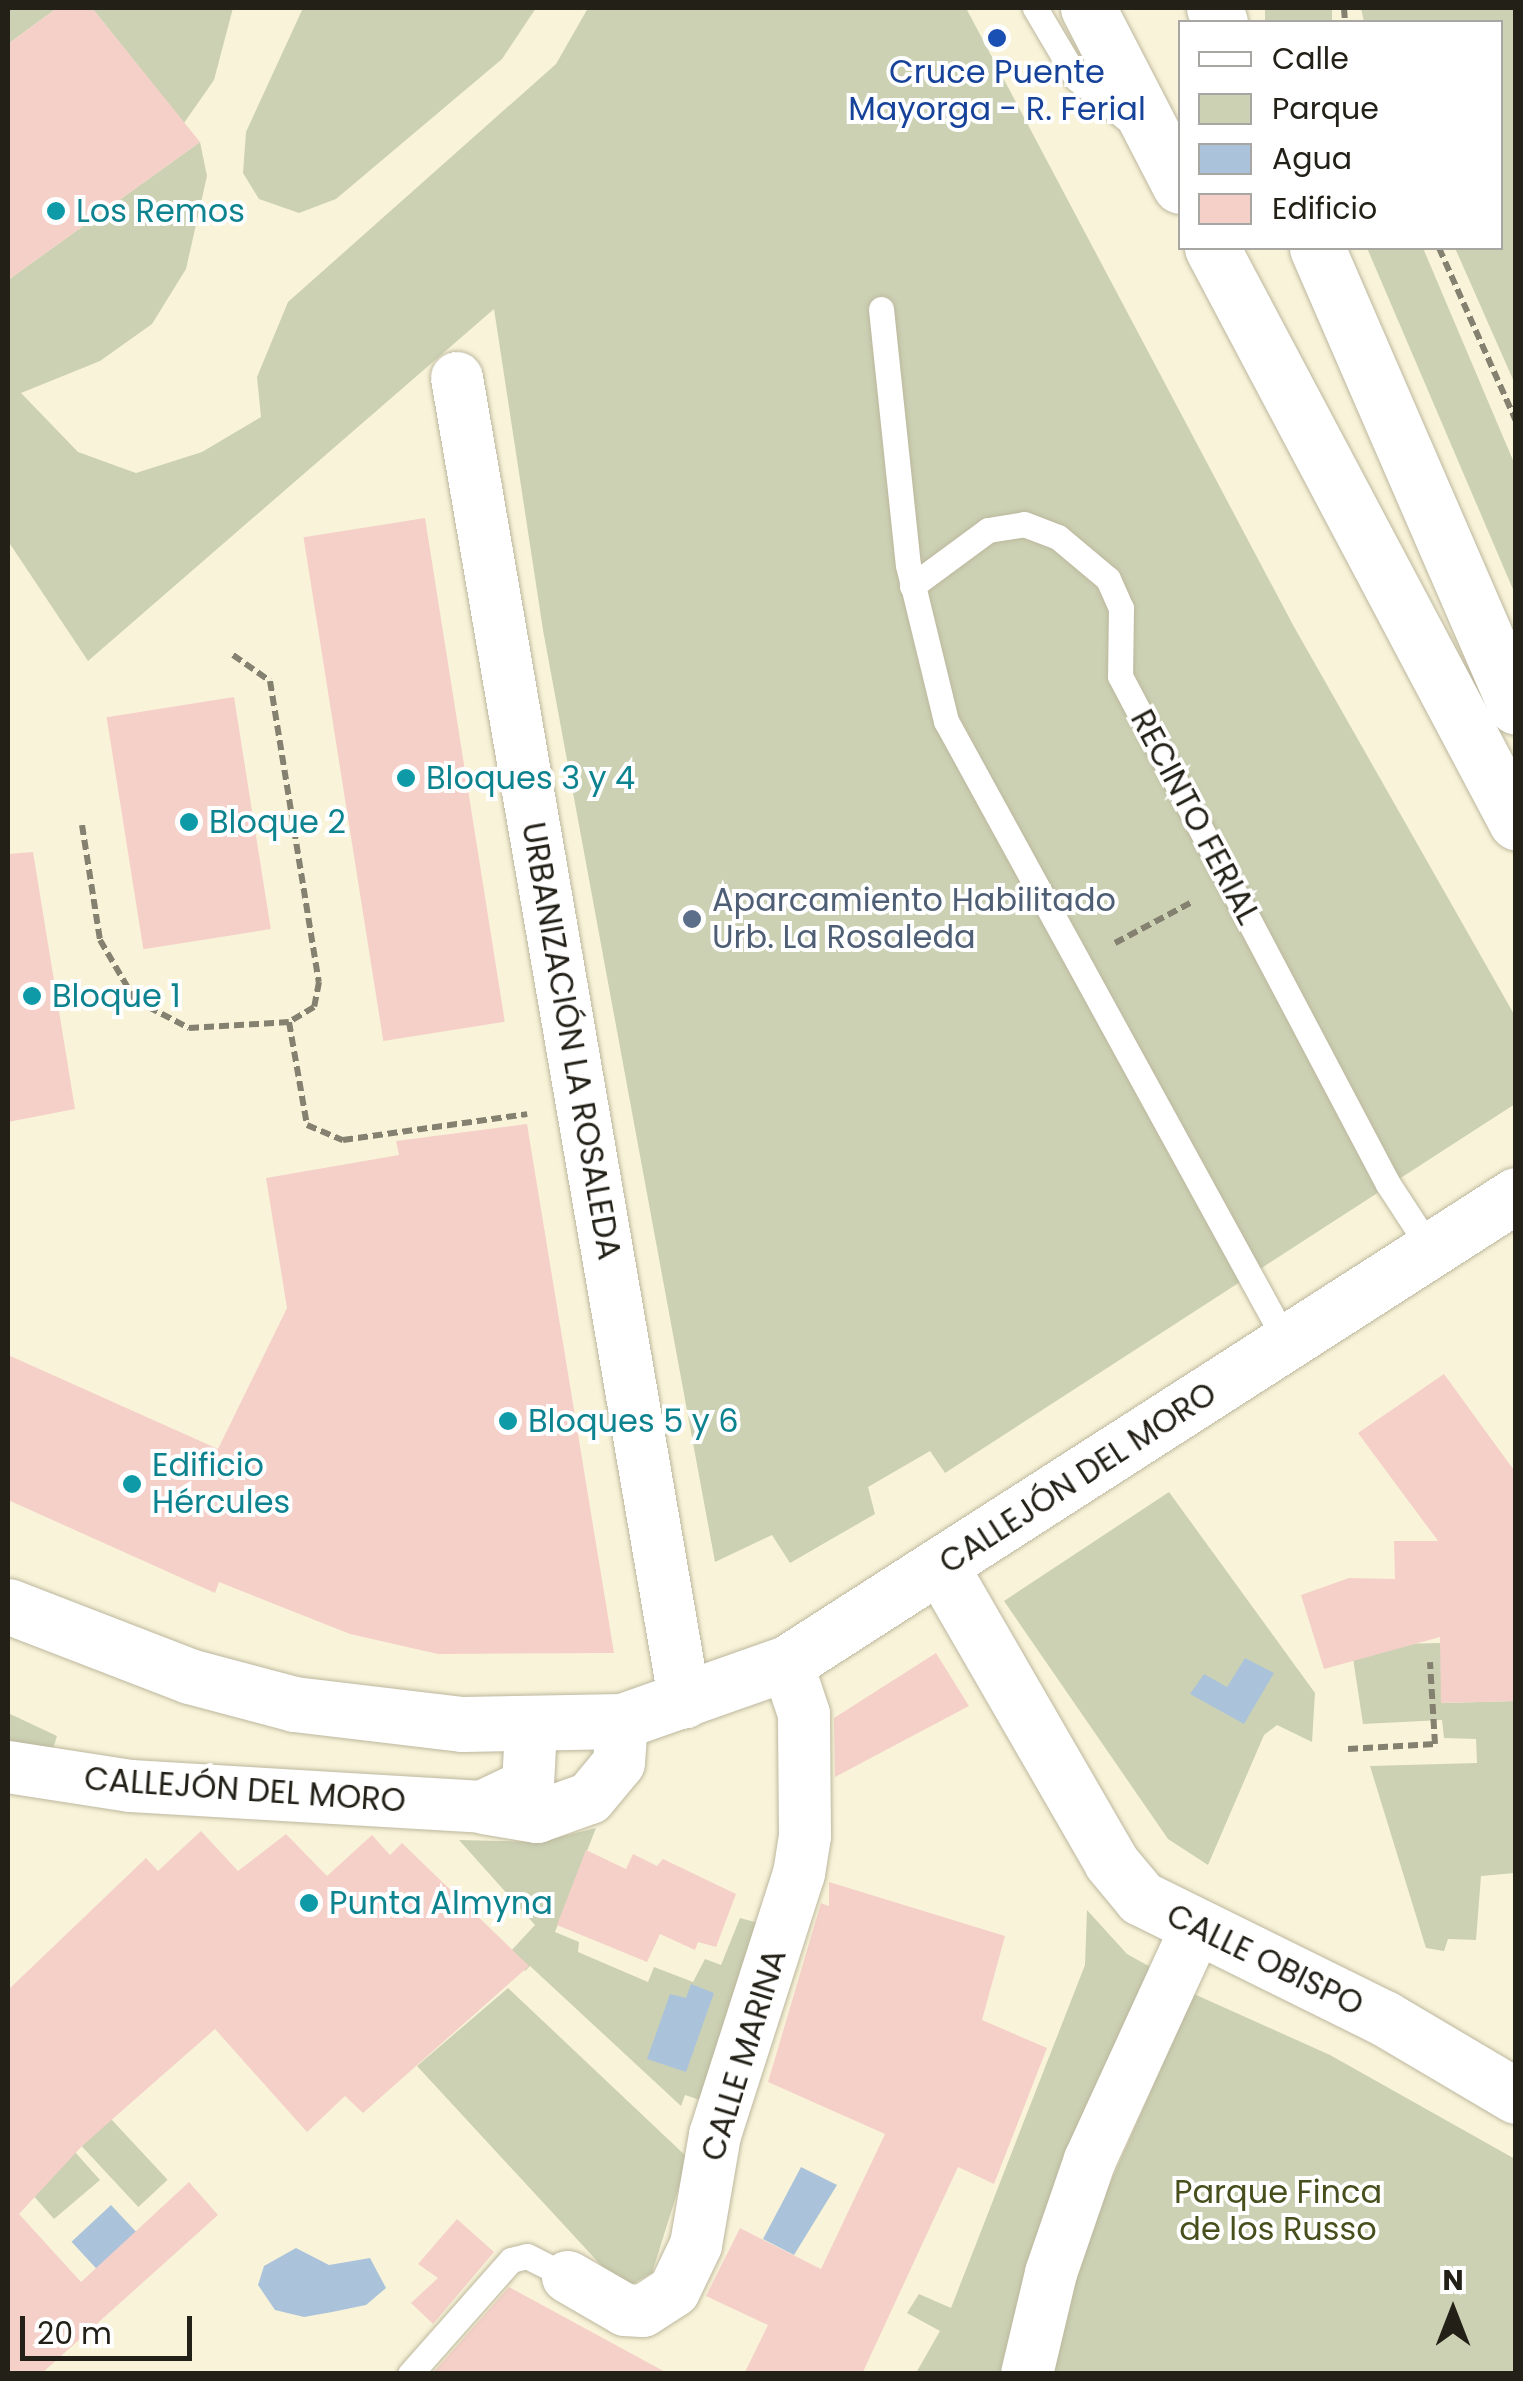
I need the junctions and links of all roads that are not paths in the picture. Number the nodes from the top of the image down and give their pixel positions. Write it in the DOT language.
graph roads {
  1 [pos="1035,8"];
  2 [pos="1088,8"];
  3 [pos="1170,165"];
  4 [pos="1213,250"];
  5 [pos="1318,250"];
  6 [pos="881,309"];
  7 [pos="457,378"];
  8 [pos="912,586"];
  9 [pos="1516,707"];
  10 [pos="1516,822"];
  11 [pos="1516,1195"];
  12 [pos="1431,1250"];
  13 [pos="1286,1343"];
  14 [pos="941,1567"];
  15 [pos="8,1606"];
  16 [pos="787,1663"];
  17 [pos="685,1703"];
  18 [pos="622,1721"];
  19 [pos="531,1727"];
  20 [pos="8,1767"];
  21 [pos="482,1807"];
  22 [pos="1196,1928"];
  23 [pos="1516,2096"];
  24 [pos="568,2277"];
  25 [pos="410,2374"];
  26 [pos="1027,2374"];
  1 -- 3 [label="lane"];
  2 -- 3 [label="main road"];
  4 -- 10 [label="main road"];
  5 -- 9 [label="main road"];
  6 -- 8 [label="lane"];
  7 -- 17 [label="street, URBANIZACIÓN LA ROSALEDA"];
  8 -- 12 [label="lane, RECINTO FERIAL"];
  8 -- 13 [label="lane"];
  11 -- 12 [label="main road, CALLEJÓN DEL MORO"];
  12 -- 13 [label="main road, CALLEJÓN DEL MORO"];
  13 -- 14 [label="main road, CALLEJÓN DEL MORO"];
  14 -- 16 [label="main road, CALLEJÓN DEL MORO"];
  14 -- 22 [label="main road, CALLE OBISPO"];
  15 -- 19 [label="main road"];
  16 -- 17 [label="main road, CALLEJÓN DEL MORO"];
  16 -- 24 [label="street, CALLE MARINA"];
  17 -- 18 [label="main road, CALLEJÓN DEL MORO"];
  18 -- 19 [label="main road, CALLEJÓN DEL MORO"];
  18 -- 21 [label="street, CALLEJÓN DEL MORO"];
  19 -- 21 [label="street, CALLEJÓN DEL MORO"];
  20 -- 21 [label="street, CALLEJÓN DEL MORO"];
  22 -- 23 [label="main road, CALLE OBISPO"];
  22 -- 26 [label="street"];
  24 -- 25 [label="lane, CALLE MARINA"];
}
